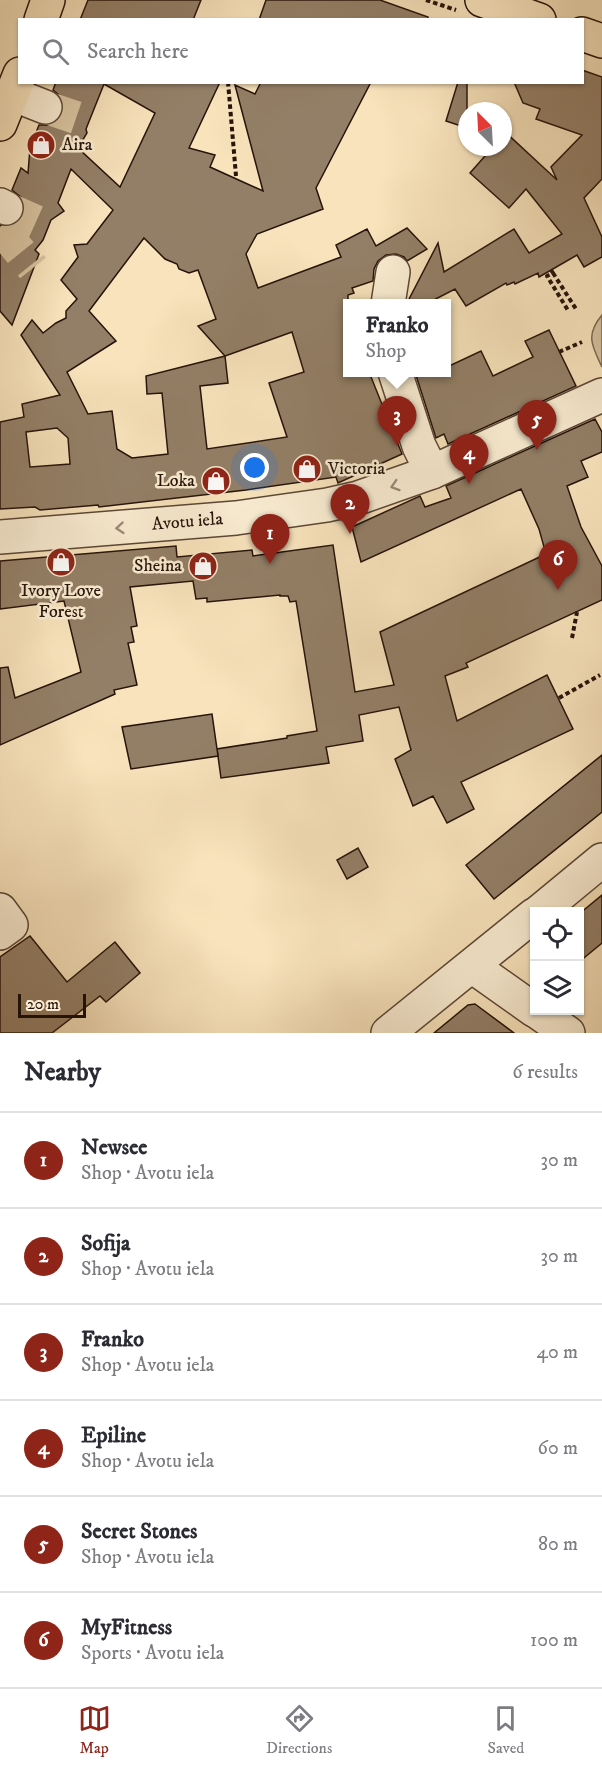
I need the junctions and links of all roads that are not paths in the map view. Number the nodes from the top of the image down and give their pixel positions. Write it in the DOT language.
graph roads {
  1 [pos="48,0"];
  2 [pos="482,0"];
  3 [pos="42,18"];
  4 [pos="533,18"];
  5 [pos="584,35"];
  6 [pos="602,41"];
  7 [pos="11,85"];
  8 [pos="45,107"];
  9 [pos="0,124"];
  10 [pos="397,377"];
  11 [pos="602,395"];
  12 [pos="432,472"];
  13 [pos="0,537"];
  14 [pos="602,860"];
  15 [pos="545,907"];
  16 [pos="0,910"];
  17 [pos="530,918"];
  18 [pos="0,933"];
  19 [pos="472,966"];
  20 [pos="543,1020"];
  21 [pos="388,1033"];
  1 -- 3 [label="main road"];
  2 -- 4 [label="main road"];
  5 -- 6 [label="main road"];
  7 -- 8 [label="street"];
  7 -- 9 [label="main road"];
  10 -- 12 [label="street"];
  11 -- 12 [label="street, Avotu iela"];
  12 -- 13 [label="street, Avotu iela, one-way"];
  14 -- 15 [label="street"];
  16 -- 18 [label="street"];
  17 -- 19 [label="street"];
  19 -- 20 [label="street"];
  19 -- 21 [label="street"];
}
